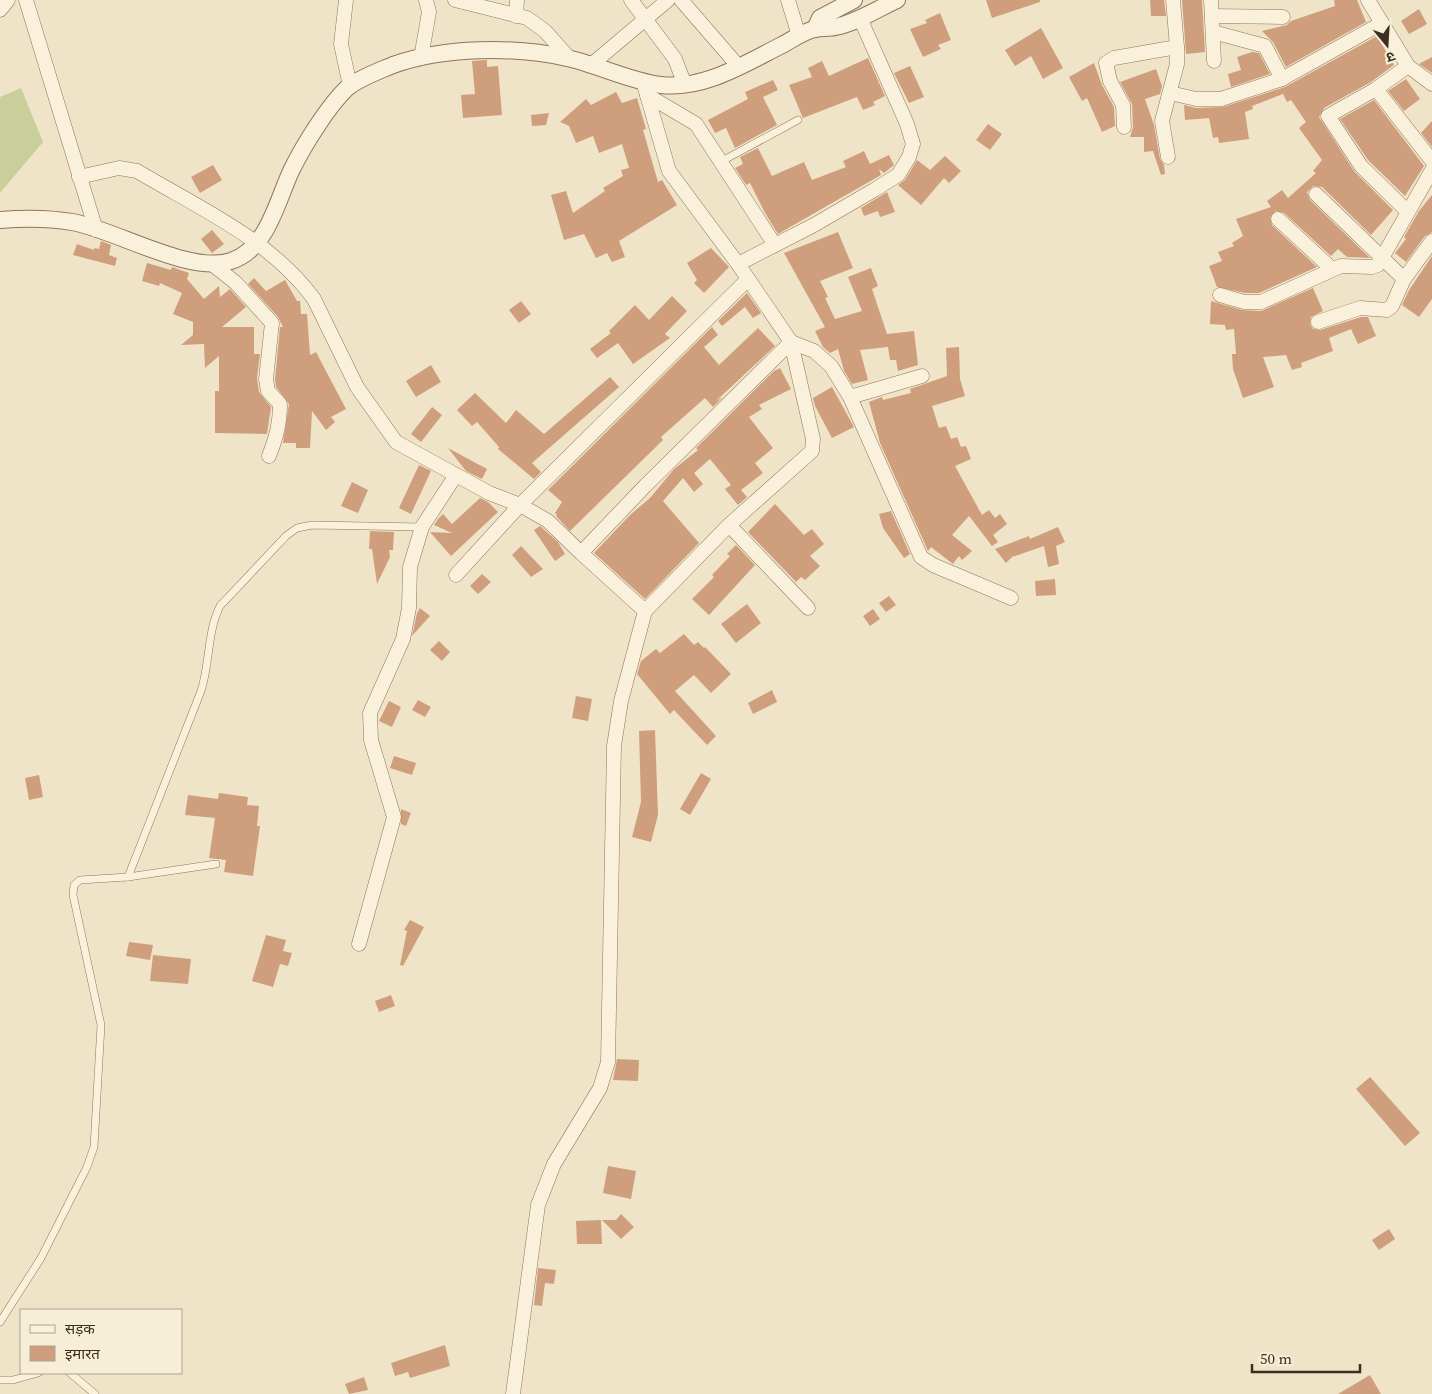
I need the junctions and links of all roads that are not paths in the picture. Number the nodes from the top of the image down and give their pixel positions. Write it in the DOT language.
graph roads {
  1 [pos="8,0"];
  2 [pos="26,0"];
  3 [pos="346,0"];
  4 [pos="426,0"];
  5 [pos="455,0"];
  6 [pos="517,0"];
  7 [pos="631,0"];
  8 [pos="668,0"];
  9 [pos="681,0"];
  10 [pos="788,0"];
  11 [pos="854,0"];
  12 [pos="897,0"];
  13 [pos="1173,0"];
  14 [pos="1211,0"];
  15 [pos="1368,0"];
  16 [pos="0,10"];
  17 [pos="516,16"];
  18 [pos="1212,16"];
  19 [pos="860,18"];
  20 [pos="1283,18"];
  21 [pos="645,19"];
  22 [pos="1382,23"];
  23 [pos="815,29"];
  24 [pos="1213,32"];
  25 [pos="799,36"];
  26 [pos="1177,47"];
  27 [pos="421,58"];
  28 [pos="568,58"];
  29 [pos="1214,60"];
  30 [pos="591,65"];
  31 [pos="1408,66"];
  32 [pos="739,67"];
  33 [pos="1282,79"];
  34 [pos="1432,84"];
  35 [pos="685,85"];
  36 [pos="350,86"];
  37 [pos="645,88"];
  38 [pos="1376,89"];
  39 [pos="1170,93"];
  40 [pos="798,120"];
  41 [pos="1124,127"];
  42 [pos="1168,157"];
  43 [pos="722,160"];
  44 [pos="1432,161"];
  45 [pos="1432,170"];
  46 [pos="80,177"];
  47 [pos="1316,194"];
  48 [pos="1408,212"];
  49 [pos="1278,219"];
  50 [pos="0,220"];
  51 [pos="96,230"];
  52 [pos="257,242"];
  53 [pos="1432,242"];
  54 [pos="775,245"];
  55 [pos="1383,259"];
  56 [pos="212,264"];
  57 [pos="738,264"];
  58 [pos="1332,269"];
  59 [pos="748,278"];
  60 [pos="1404,279"];
  61 [pos="1220,295"];
  62 [pos="1318,322"];
  63 [pos="791,342"];
  64 [pos="922,376"];
  65 [pos="850,397"];
  66 [pos="269,456"];
  67 [pos="456,475"];
  68 [pos="520,505"];
  69 [pos="729,525"];
  70 [pos="422,527"];
  71 [pos="580,553"];
  72 [pos="456,575"];
  73 [pos="1011,598"];
  74 [pos="808,608"];
  75 [pos="645,611"];
  76 [pos="216,864"];
  77 [pos="128,877"];
  78 [pos="359,944"];
  79 [pos="0,1322"];
  80 [pos="34,1374"];
  81 [pos="71,1374"];
  82 [pos="0,1380"];
  83 [pos="95,1394"];
  84 [pos="513,1394"];
  1 -- 16 [label="street"];
  2 -- 46 [label="street"];
  3 -- 36 [label="street"];
  4 -- 27 [label="street"];
  5 -- 17 [label="street"];
  6 -- 17 [label="street"];
  7 -- 21 [label="street"];
  8 -- 21 [label="street"];
  9 -- 32 [label="street"];
  10 -- 25 [label="street"];
  11 -- 23 [label="street"];
  12 -- 19 [label="street"];
  13 -- 26 [label="street"];
  14 -- 18 [label="street"];
  15 -- 22 [label="street"];
  17 -- 28 [label="street"];
  18 -- 20 [label="street"];
  18 -- 24 [label="street"];
  19 -- 23 [label="street"];
  19 -- 54 [label="street"];
  21 -- 30 [label="street"];
  21 -- 35 [label="street"];
  22 -- 31 [label="street"];
  22 -- 33 [label="street"];
  23 -- 25 [label="street"];
  24 -- 29 [label="street"];
  24 -- 33 [label="street"];
  25 -- 32 [label="street"];
  26 -- 39 [label="street"];
  26 -- 41 [label="street"];
  27 -- 28 [label="street"];
  27 -- 36 [label="street"];
  28 -- 30 [label="street"];
  30 -- 37 [label="street"];
  31 -- 34 [label="street"];
  31 -- 38 [label="street"];
  32 -- 35 [label="street"];
  33 -- 39 [label="street"];
  35 -- 37 [label="street"];
  36 -- 52 [label="street"];
  37 -- 43 [label="street"];
  37 -- 57 [label="street"];
  38 -- 44 [label="street"];
  38 -- 48 [label="street"];
  39 -- 42 [label="street"];
  40 -- 43 [label="lane"];
  43 -- 54 [label="street"];
  45 -- 48 [label="street"];
  46 -- 51 [label="street"];
  46 -- 52 [label="street"];
  47 -- 55 [label="street"];
  48 -- 55 [label="street"];
  49 -- 58 [label="street"];
  50 -- 51 [label="street"];
  51 -- 56 [label="street"];
  52 -- 56 [label="street"];
  52 -- 67 [label="street"];
  53 -- 60 [label="street"];
  54 -- 57 [label="street"];
  55 -- 58 [label="street"];
  55 -- 60 [label="street"];
  56 -- 66 [label="street"];
  57 -- 59 [label="street"];
  58 -- 61 [label="street"];
  59 -- 63 [label="street"];
  59 -- 68 [label="street"];
  60 -- 62 [label="street"];
  63 -- 65 [label="street"];
  63 -- 69 [label="street"];
  63 -- 71 [label="street"];
  64 -- 65 [label="street"];
  65 -- 73 [label="street"];
  67 -- 68 [label="street"];
  67 -- 70 [label="street"];
  68 -- 71 [label="street"];
  68 -- 72 [label="street"];
  69 -- 74 [label="street"];
  69 -- 75 [label="street"];
  70 -- 77 [label="lane"];
  70 -- 78 [label="street"];
  71 -- 75 [label="street"];
  75 -- 84 [label="street"];
  76 -- 77 [label="lane"];
  77 -- 79 [label="lane"];
  80 -- 82 [label="lane"];
  81 -- 83 [label="lane"];
}
